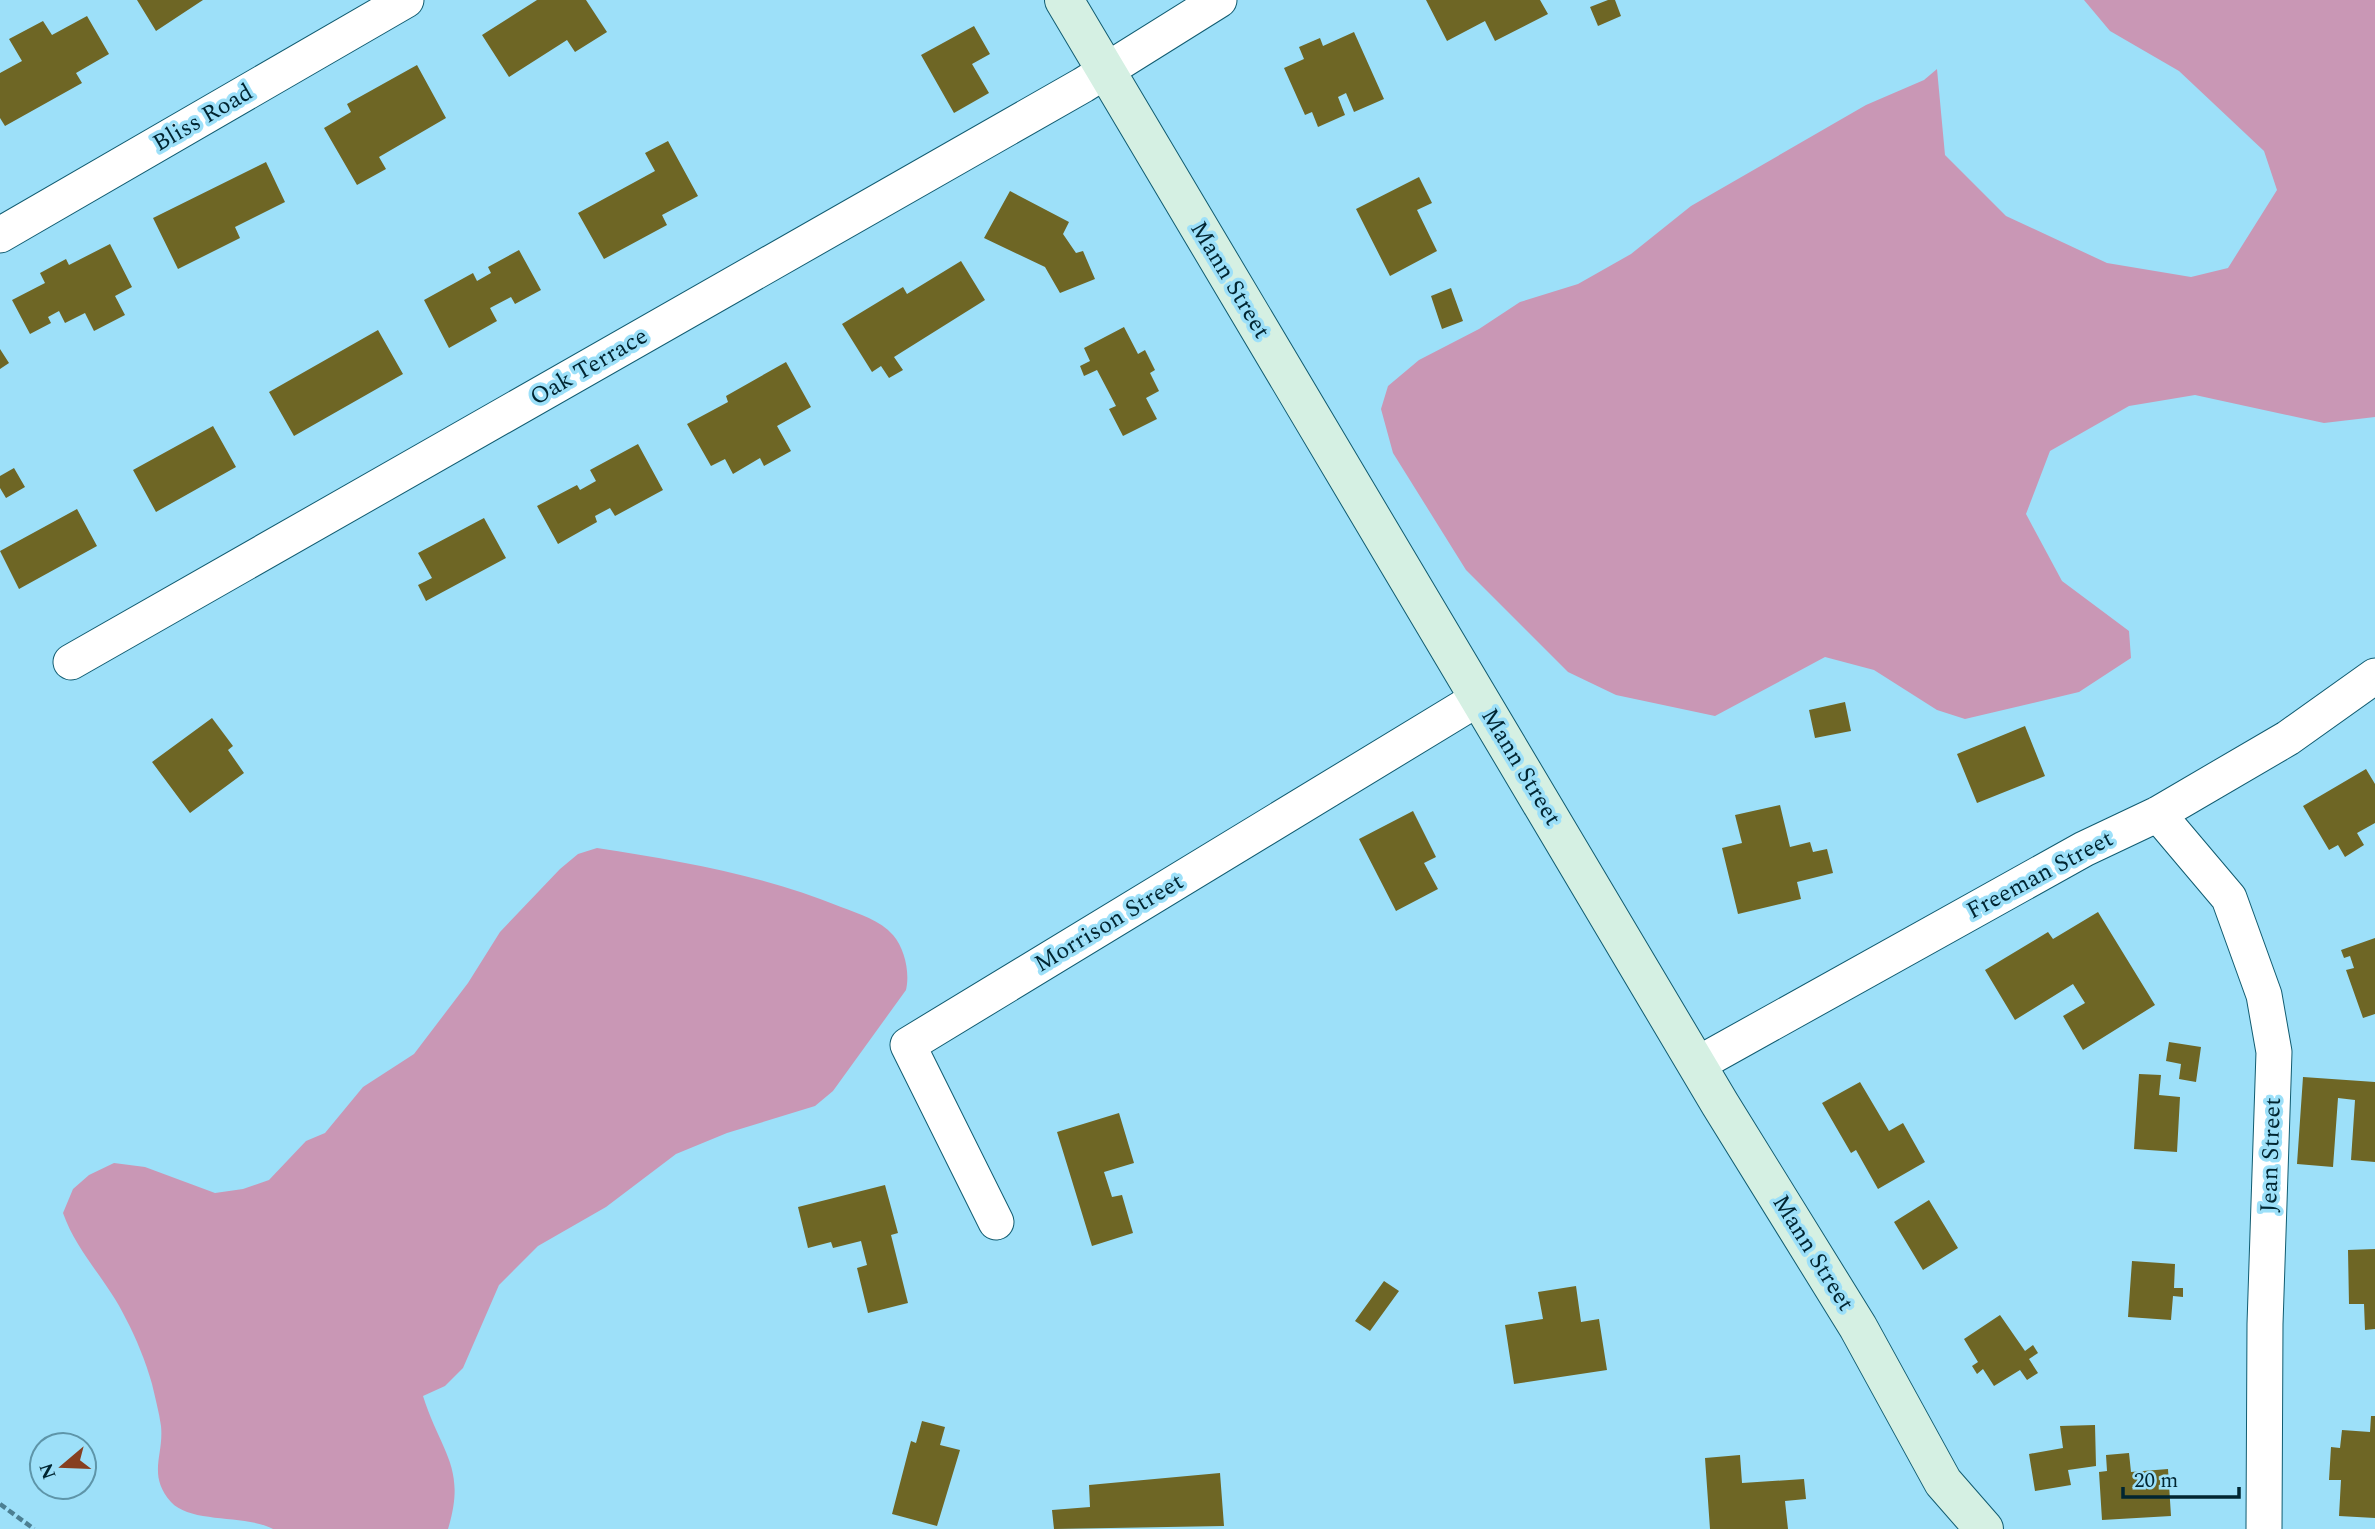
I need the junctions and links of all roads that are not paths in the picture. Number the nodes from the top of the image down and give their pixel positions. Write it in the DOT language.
graph roads {
  1 [pos="406,0"];
  2 [pos="1064,0"];
  3 [pos="1219,0"];
  4 [pos="1105,70"];
  5 [pos="0,235"];
  6 [pos="71,662"];
  7 [pos="2375,676"];
  8 [pos="1479,698"];
  9 [pos="2158,814"];
  10 [pos="1698,1064"];
  11 [pos="996,1222"];
  12 [pos="1984,1529"];
  13 [pos="2264,1529"];
  1 -- 5 [label="street, Bliss Road"];
  2 -- 4 [label="street, Mann Street"];
  3 -- 4 [label="street, Oak Terrace"];
  4 -- 6 [label="street, Oak Terrace"];
  4 -- 8 [label="street, Mann Street"];
  7 -- 9 [label="street, Freeman Street"];
  8 -- 10 [label="street, Mann Street"];
  8 -- 11 [label="street, Morrison Street"];
  9 -- 10 [label="street, Freeman Street"];
  9 -- 13 [label="street, Jean Street"];
  10 -- 12 [label="street, Mann Street"];
}
